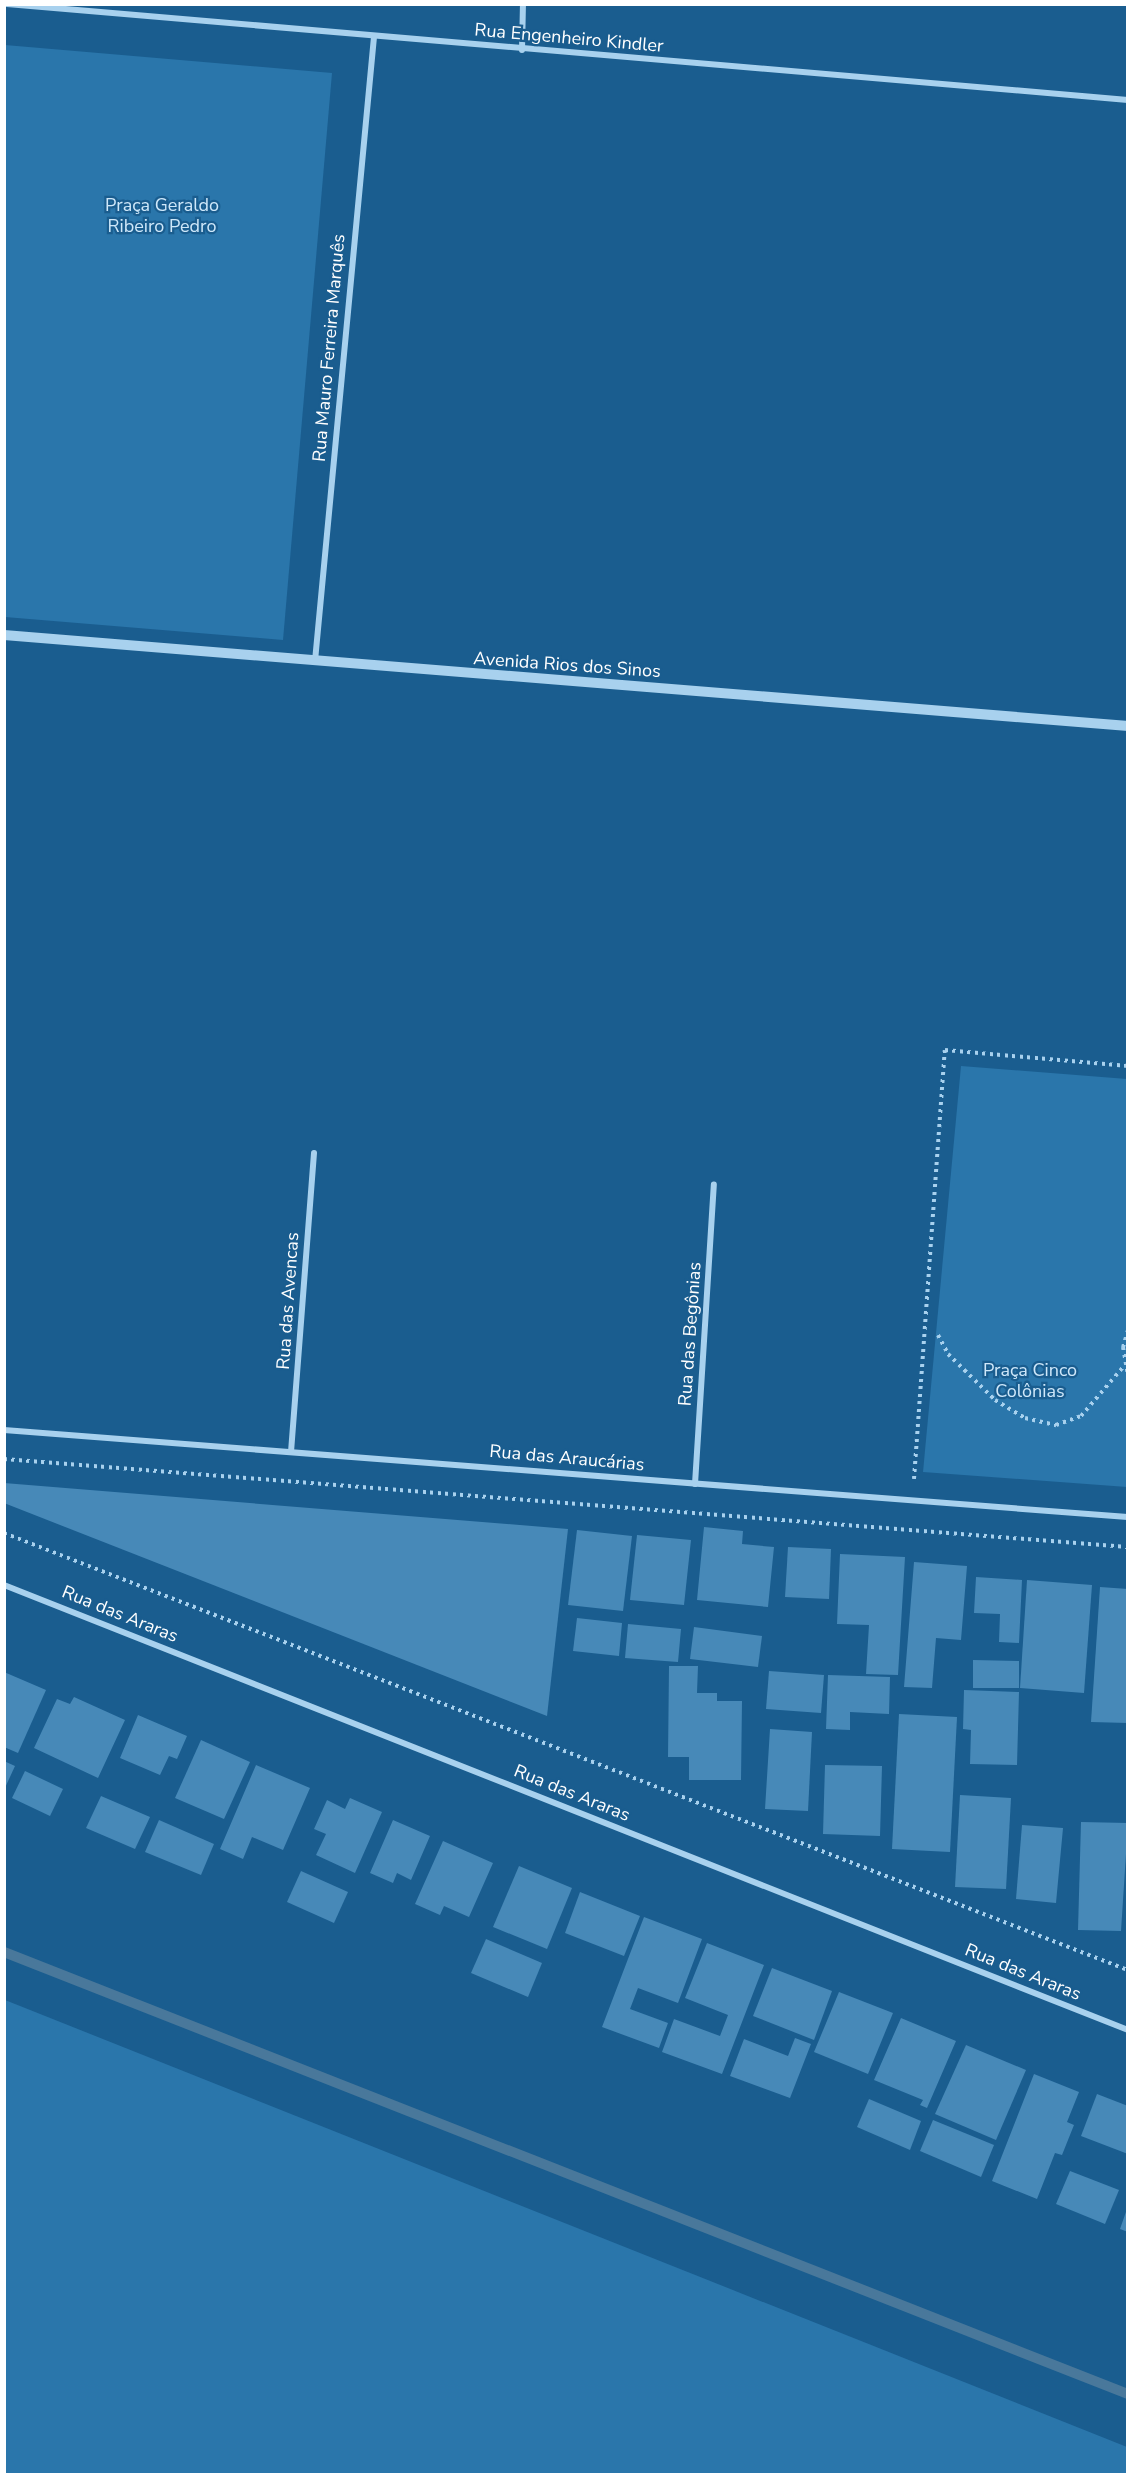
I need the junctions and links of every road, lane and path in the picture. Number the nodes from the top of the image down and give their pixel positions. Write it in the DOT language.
graph roads {
  1 [pos="7,4"];
  2 [pos="523,4"];
  3 [pos="374,37"];
  4 [pos="522,50"];
  5 [pos="1128,100"];
  6 [pos="4,636"];
  7 [pos="315,662"];
  8 [pos="1128,726"];
  9 [pos="1128,1066"];
  10 [pos="314,1153"];
  11 [pos="714,1185"];
  12 [pos="1128,1330"];
  13 [pos="938,1335"];
  14 [pos="1124,1366"];
  15 [pos="1128,1376"];
  16 [pos="4,1430"];
  17 [pos="291,1452"];
  18 [pos="4,1459"];
  19 [pos="695,1484"];
  20 [pos="913,1501"];
  21 [pos="1128,1517"];
  22 [pos="4,1533"];
  23 [pos="1128,1547"];
  24 [pos="4,1585"];
  25 [pos="1128,1970"];
  26 [pos="1128,2030"];
  1 -- 3 [label="street, Rua Engenheiro Kindler"];
  2 -- 4 [label="street"];
  3 -- 4 [label="street, Rua Engenheiro Kindler"];
  3 -- 7 [label="street, Rua Mauro Ferreira Marquês"];
  4 -- 5 [label="street, Rua Engenheiro Kindler"];
  6 -- 7 [label="street, Avenida Rios dos Sinos"];
  7 -- 8 [label="street, Avenida Rios dos Sinos"];
  9 -- 20 [label="path"];
  10 -- 17 [label="street, Rua das Avencas"];
  11 -- 19 [label="street, Rua das Begônias"];
  12 -- 14 [label="path"];
  13 -- 14 [label="path"];
  14 -- 15 [label="path"];
  16 -- 17 [label="street, Rua das Araucárias"];
  17 -- 19 [label="street, Rua das Araucárias"];
  18 -- 23 [label="path"];
  19 -- 20 [label="street, Rua das Araucárias"];
  20 -- 21 [label="street, Rua das Araucárias"];
  22 -- 25 [label="path"];
  24 -- 26 [label="street, Rua das Araras"];
}
